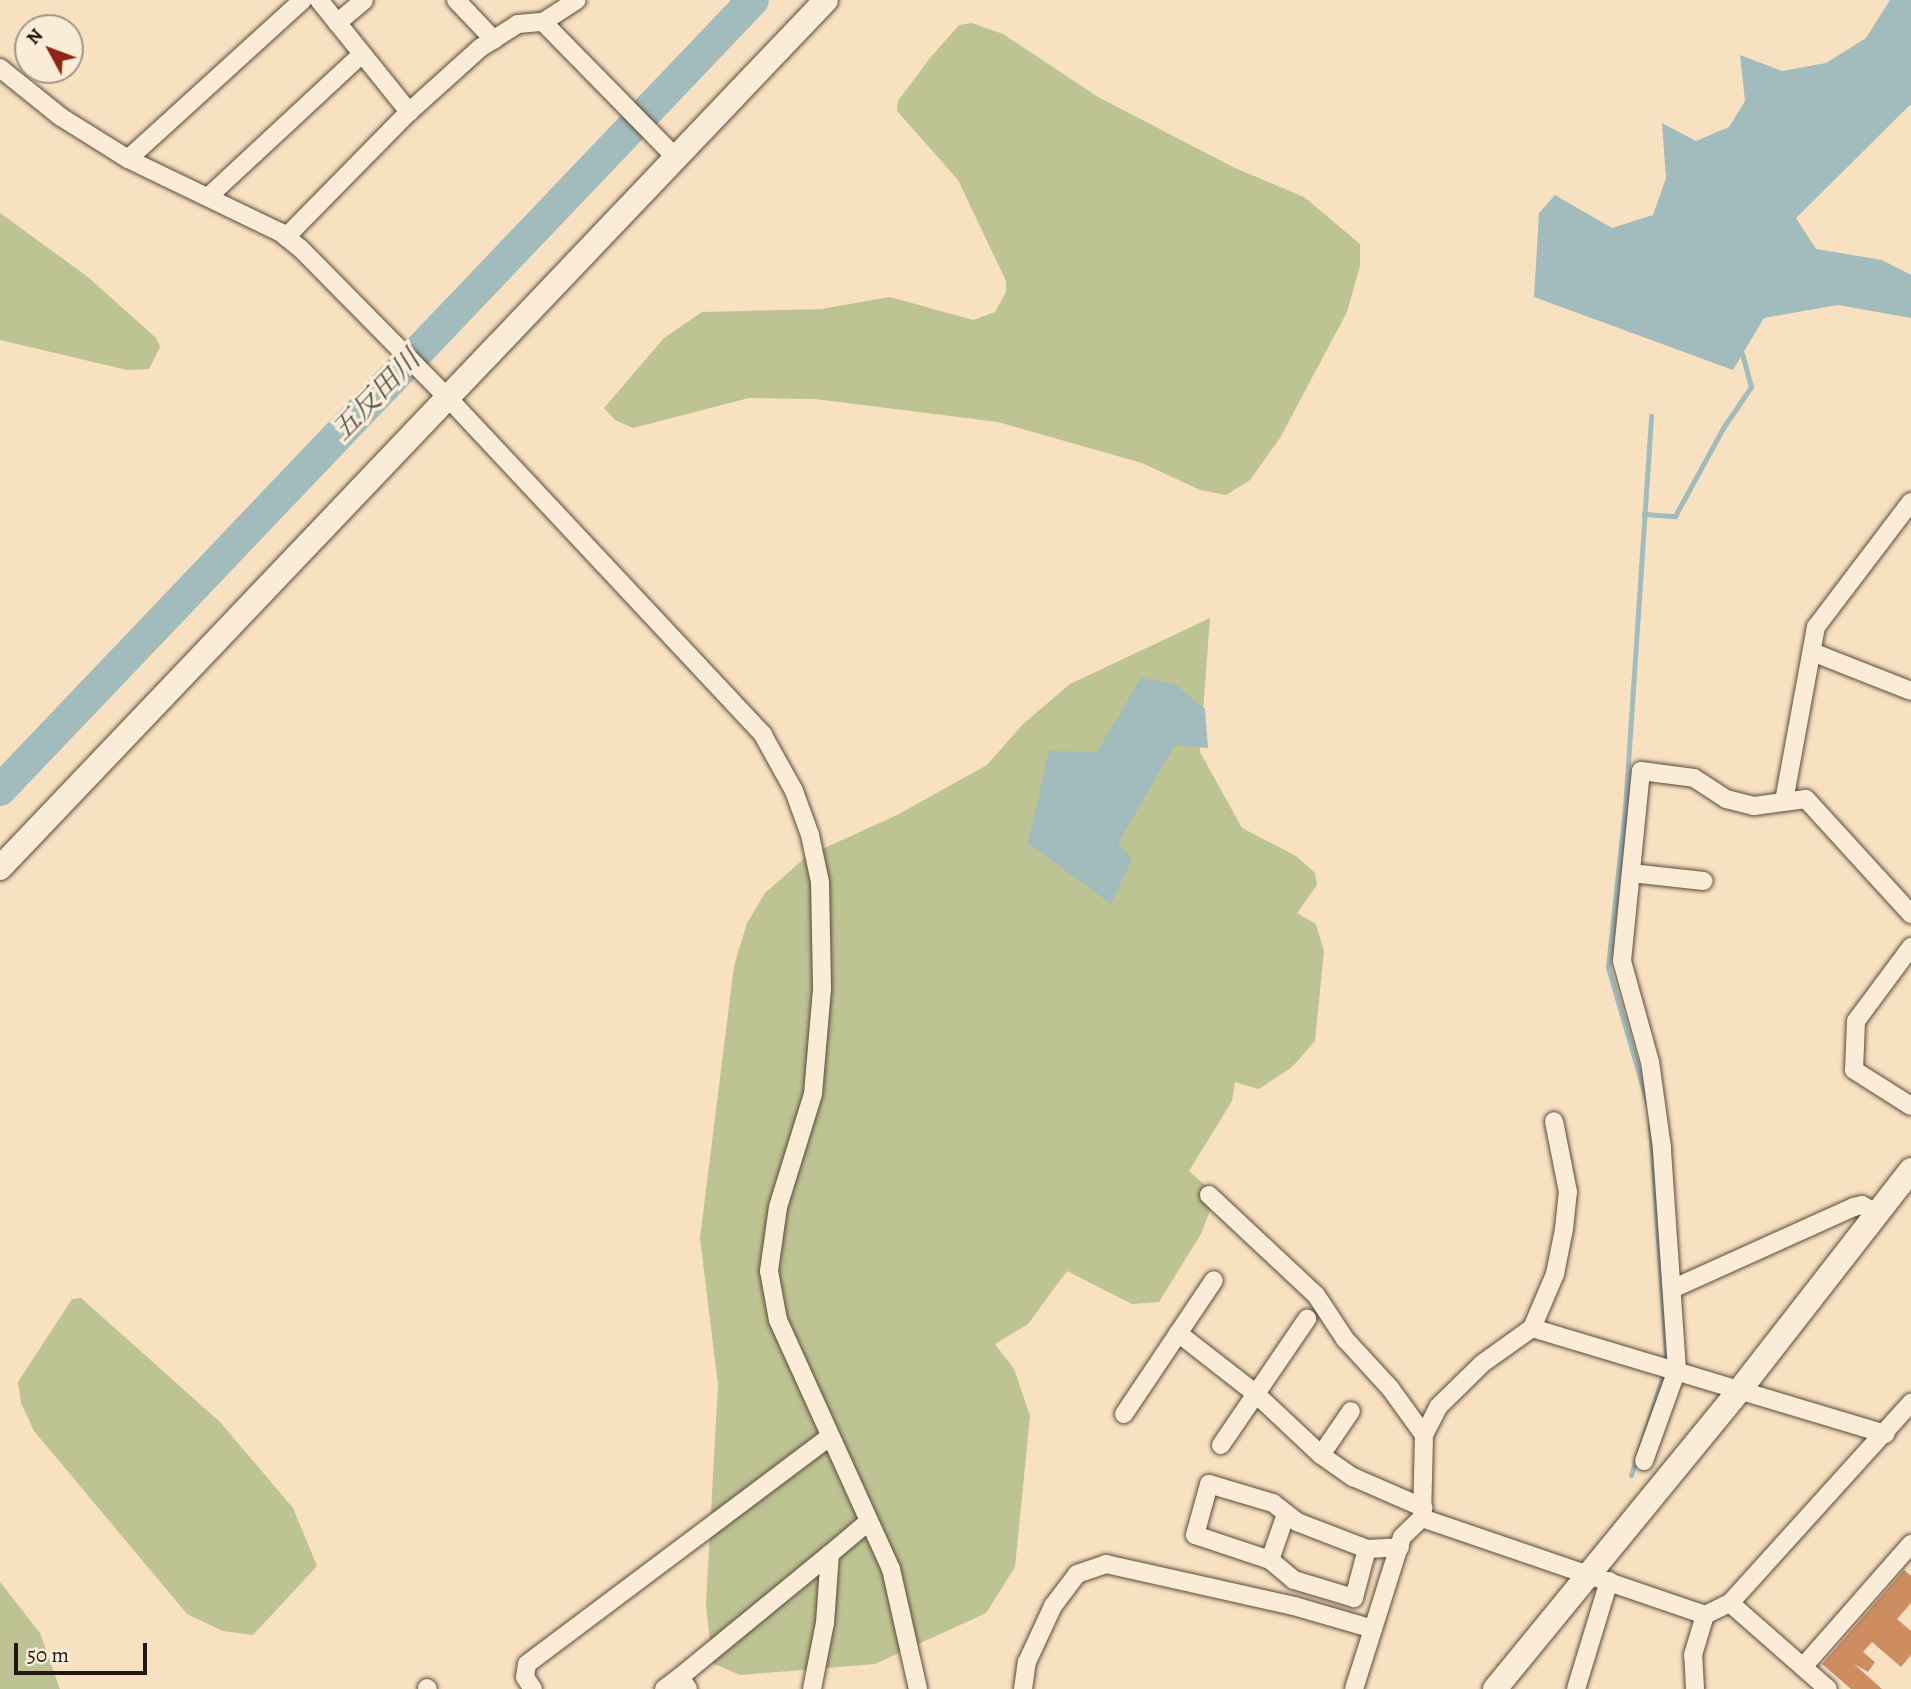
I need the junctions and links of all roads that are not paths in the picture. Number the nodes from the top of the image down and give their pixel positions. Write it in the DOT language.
graph roads {
  1 [pos="303,0"];
  2 [pos="319,0"];
  3 [pos="364,0"];
  4 [pos="456,0"];
  5 [pos="577,0"];
  6 [pos="827,0"];
  7 [pos="543,22"];
  8 [pos="337,23"];
  9 [pos="494,40"];
  10 [pos="362,55"];
  11 [pos="0,68"];
  12 [pos="409,112"];
  13 [pos="676,158"];
  14 [pos="128,159"];
  15 [pos="208,197"];
  16 [pos="286,237"];
  17 [pos="449,399"];
  18 [pos="1911,502"];
  19 [pos="1812,652"];
  20 [pos="1911,691"];
  21 [pos="1784,801"];
  22 [pos="0,868"];
  23 [pos="1630,873"];
  24 [pos="1704,881"];
  25 [pos="1911,914"];
  26 [pos="1911,947"];
  27 [pos="1911,1107"];
  28 [pos="1554,1121"];
  29 [pos="1911,1170"];
  30 [pos="1209,1195"];
  31 [pos="1878,1214"];
  32 [pos="1214,1280"];
  33 [pos="1672,1289"];
  34 [pos="1307,1319"];
  35 [pos="1532,1328"];
  36 [pos="1178,1333"];
  37 [pos="1668,1368"];
  38 [pos="1739,1391"];
  39 [pos="1256,1394"];
  40 [pos="1911,1403"];
  41 [pos="1351,1411"];
  42 [pos="1124,1414"];
  43 [pos="1885,1434"];
  44 [pos="1424,1435"];
  45 [pos="828,1438"];
  46 [pos="1221,1444"];
  47 [pos="1321,1455"];
  48 [pos="1644,1461"];
  49 [pos="1423,1513"];
  50 [pos="1286,1514"];
  51 [pos="869,1521"];
  52 [pos="1911,1544"];
  53 [pos="1400,1547"];
  54 [pos="1367,1549"];
  55 [pos="830,1554"];
  56 [pos="1270,1560"];
  57 [pos="1599,1578"];
  58 [pos="1730,1603"];
  59 [pos="1705,1615"];
  60 [pos="1373,1629"];
  61 [pos="1803,1667"];
  62 [pos="684,1683"];
  63 [pos="533,1689"];
  64 [pos="664,1689"];
  65 [pos="812,1689"];
  66 [pos="919,1689"];
  67 [pos="1023,1689"];
  68 [pos="1354,1689"];
  69 [pos="1495,1689"];
  70 [pos="1576,1689"];
  71 [pos="1695,1689"];
  72 [pos="1828,1689"];
  1 -- 14 [label="street"];
  2 -- 8 [label="street"];
  3 -- 8 [label="street"];
  4 -- 9 [label="street"];
  5 -- 7 [label="street"];
  6 -- 13 [label="street"];
  7 -- 9 [label="street"];
  7 -- 13 [label="street"];
  8 -- 10 [label="street"];
  9 -- 12 [label="street"];
  10 -- 12 [label="street"];
  10 -- 15 [label="street"];
  11 -- 14 [label="street"];
  12 -- 16 [label="street"];
  13 -- 17 [label="street"];
  14 -- 15 [label="street"];
  15 -- 16 [label="street"];
  16 -- 17 [label="street"];
  17 -- 22 [label="street"];
  17 -- 45 [label="street"];
  18 -- 19 [label="street"];
  19 -- 20 [label="street"];
  19 -- 21 [label="street"];
  21 -- 23 [label="street"];
  21 -- 25 [label="street"];
  23 -- 24 [label="street"];
  23 -- 33 [label="street"];
  26 -- 27 [label="street"];
  28 -- 35 [label="street"];
  29 -- 31 [label="street"];
  30 -- 44 [label="street"];
  31 -- 33 [label="street"];
  31 -- 38 [label="street"];
  32 -- 36 [label="street"];
  33 -- 37 [label="street"];
  34 -- 39 [label="street"];
  35 -- 37 [label="street"];
  35 -- 44 [label="street"];
  36 -- 39 [label="street"];
  36 -- 42 [label="street"];
  37 -- 38 [label="street"];
  37 -- 48 [label="street"];
  38 -- 43 [label="street"];
  38 -- 57 [label="street"];
  39 -- 46 [label="street"];
  39 -- 47 [label="street"];
  40 -- 43 [label="street"];
  41 -- 47 [label="street"];
  43 -- 58 [label="street"];
  44 -- 49 [label="street"];
  45 -- 51 [label="street"];
  45 -- 63 [label="street"];
  47 -- 49 [label="street"];
  49 -- 53 [label="street"];
  49 -- 57 [label="street"];
  50 -- 54 [label="street"];
  50 -- 56 [label="street"];
  50 -- 56 [label="street"];
  51 -- 55 [label="street"];
  51 -- 66 [label="street"];
  52 -- 61 [label="street"];
  53 -- 54 [label="street"];
  53 -- 60 [label="street"];
  54 -- 56 [label="street"];
  55 -- 62 [label="street"];
  55 -- 65 [label="street"];
  57 -- 59 [label="street"];
  57 -- 69 [label="street"];
  57 -- 70 [label="street"];
  58 -- 59 [label="street"];
  58 -- 61 [label="street"];
  59 -- 71 [label="street"];
  60 -- 67 [label="street"];
  60 -- 68 [label="street"];
  61 -- 72 [label="street"];
  62 -- 64 [label="street"];
}
